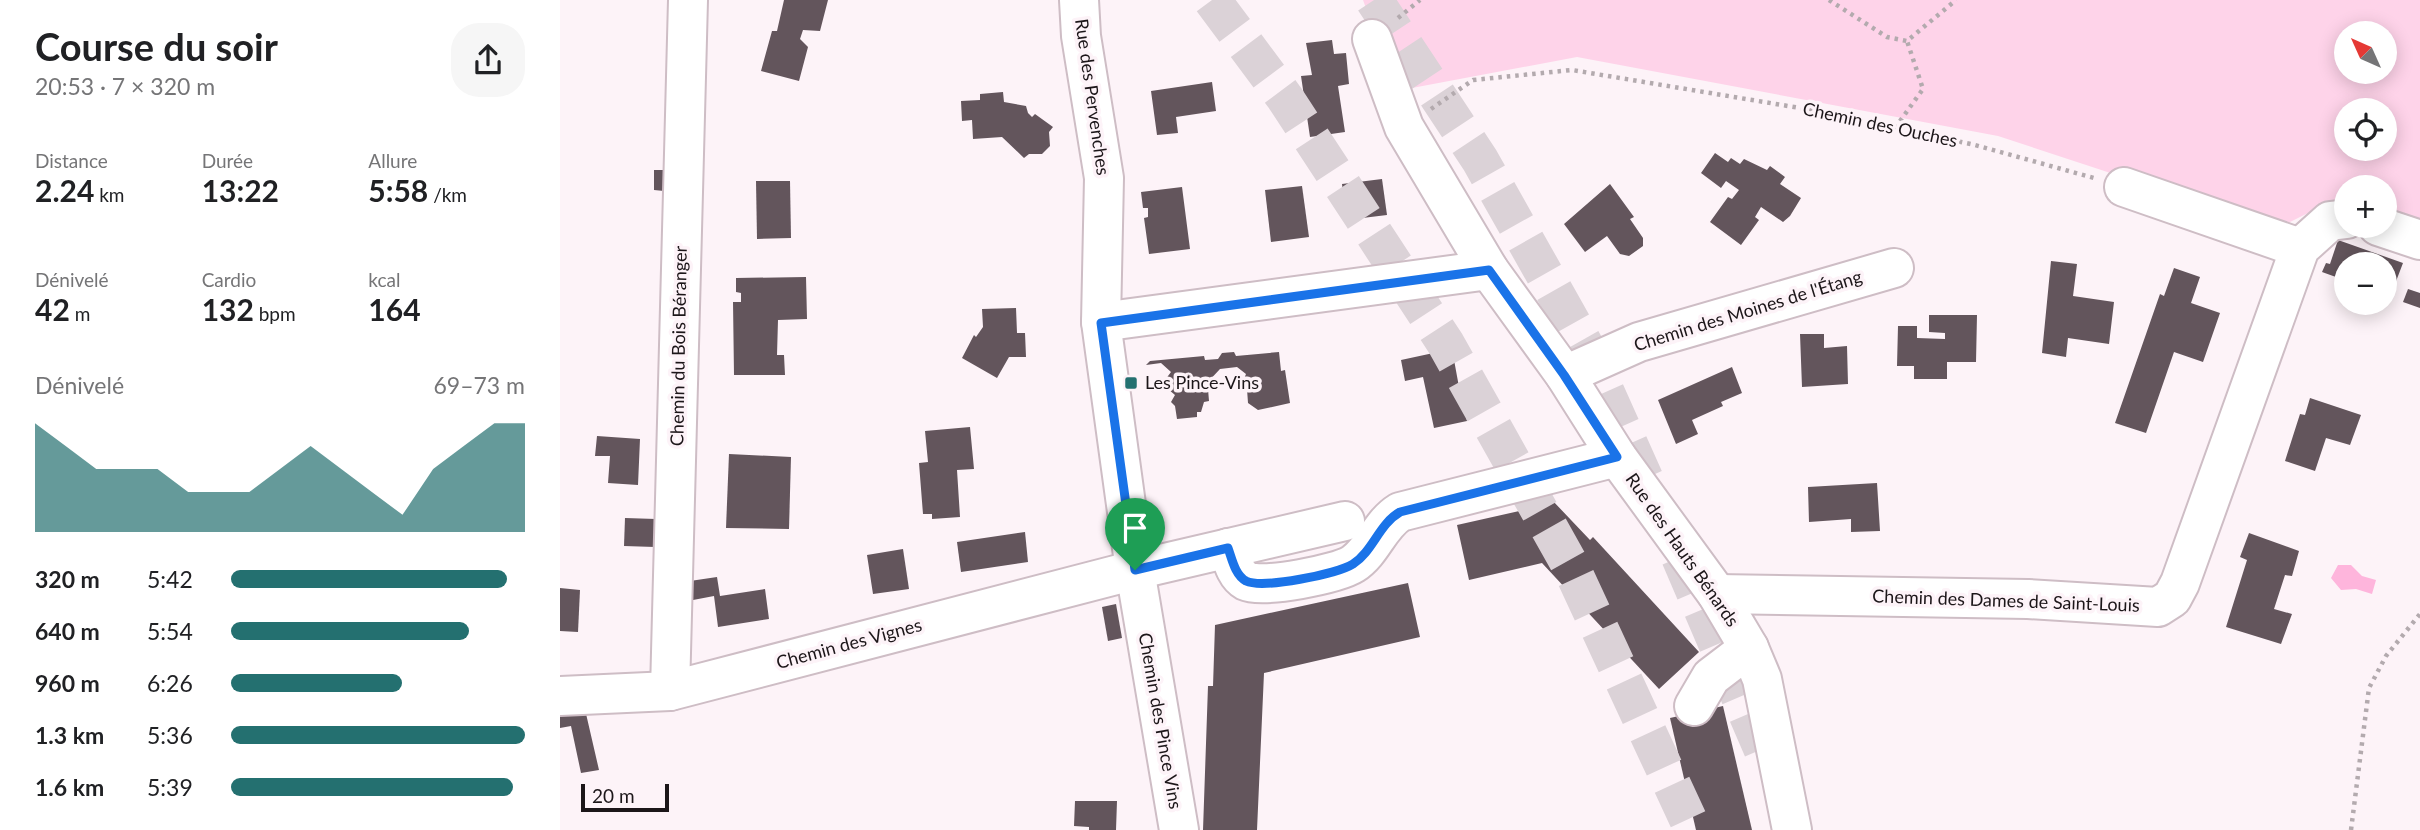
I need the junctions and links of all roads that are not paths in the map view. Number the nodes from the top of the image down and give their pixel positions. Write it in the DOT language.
graph roads {
  1 [pos="688,0"];
  2 [pos="1079,0"];
  3 [pos="1372,40"];
  4 [pos="2124,187"];
  5 [pos="2334,220"];
  6 [pos="2397,232"];
  7 [pos="2420,240"];
  8 [pos="2300,248"];
  9 [pos="1894,268"];
  10 [pos="1489,270"];
  11 [pos="1101,323"];
  12 [pos="1564,375"];
  13 [pos="1617,457"];
  14 [pos="1345,521"];
  15 [pos="1228,548"];
  16 [pos="1135,570"];
  17 [pos="1717,594"];
  18 [pos="1749,648"];
  19 [pos="670,691"];
  20 [pos="560,696"];
  21 [pos="1694,706"];
  22 [pos="1179,830"];
  23 [pos="1793,830"];
  1 -- 19 [label="street, Chemin du Bois Béranger"];
  2 -- 11 [label="street, Rue des Pervenches"];
  3 -- 10 [label="street, Rue des Hauts Bénards"];
  4 -- 8 [label="street"];
  5 -- 8 [label="street"];
  6 -- 7 [label="street"];
  8 -- 17 [label="street, Chemin des Dames de Saint-Louis"];
  9 -- 12 [label="street, Chemin des Moines de l'Étang"];
  10 -- 11 [label="street"];
  10 -- 12 [label="street, Rue des Hauts Bénards"];
  11 -- 16 [label="street, Rue des Pervenches"];
  12 -- 13 [label="street, Rue des Hauts Bénards"];
  13 -- 15 [label="street"];
  13 -- 17 [label="street, Rue des Hauts Bénards"];
  14 -- 15 [label="street, Chemin des Vignes"];
  15 -- 16 [label="street, Chemin des Vignes"];
  16 -- 19 [label="street, Chemin des Vignes"];
  16 -- 22 [label="street, Chemin des Pince Vins"];
  17 -- 18 [label="street, Rue des Hauts Bénards"];
  18 -- 21 [label="street"];
  18 -- 23 [label="street, Rue des Hauts Bénards"];
  19 -- 20 [label="street, Chemin des Vignes"];
}
